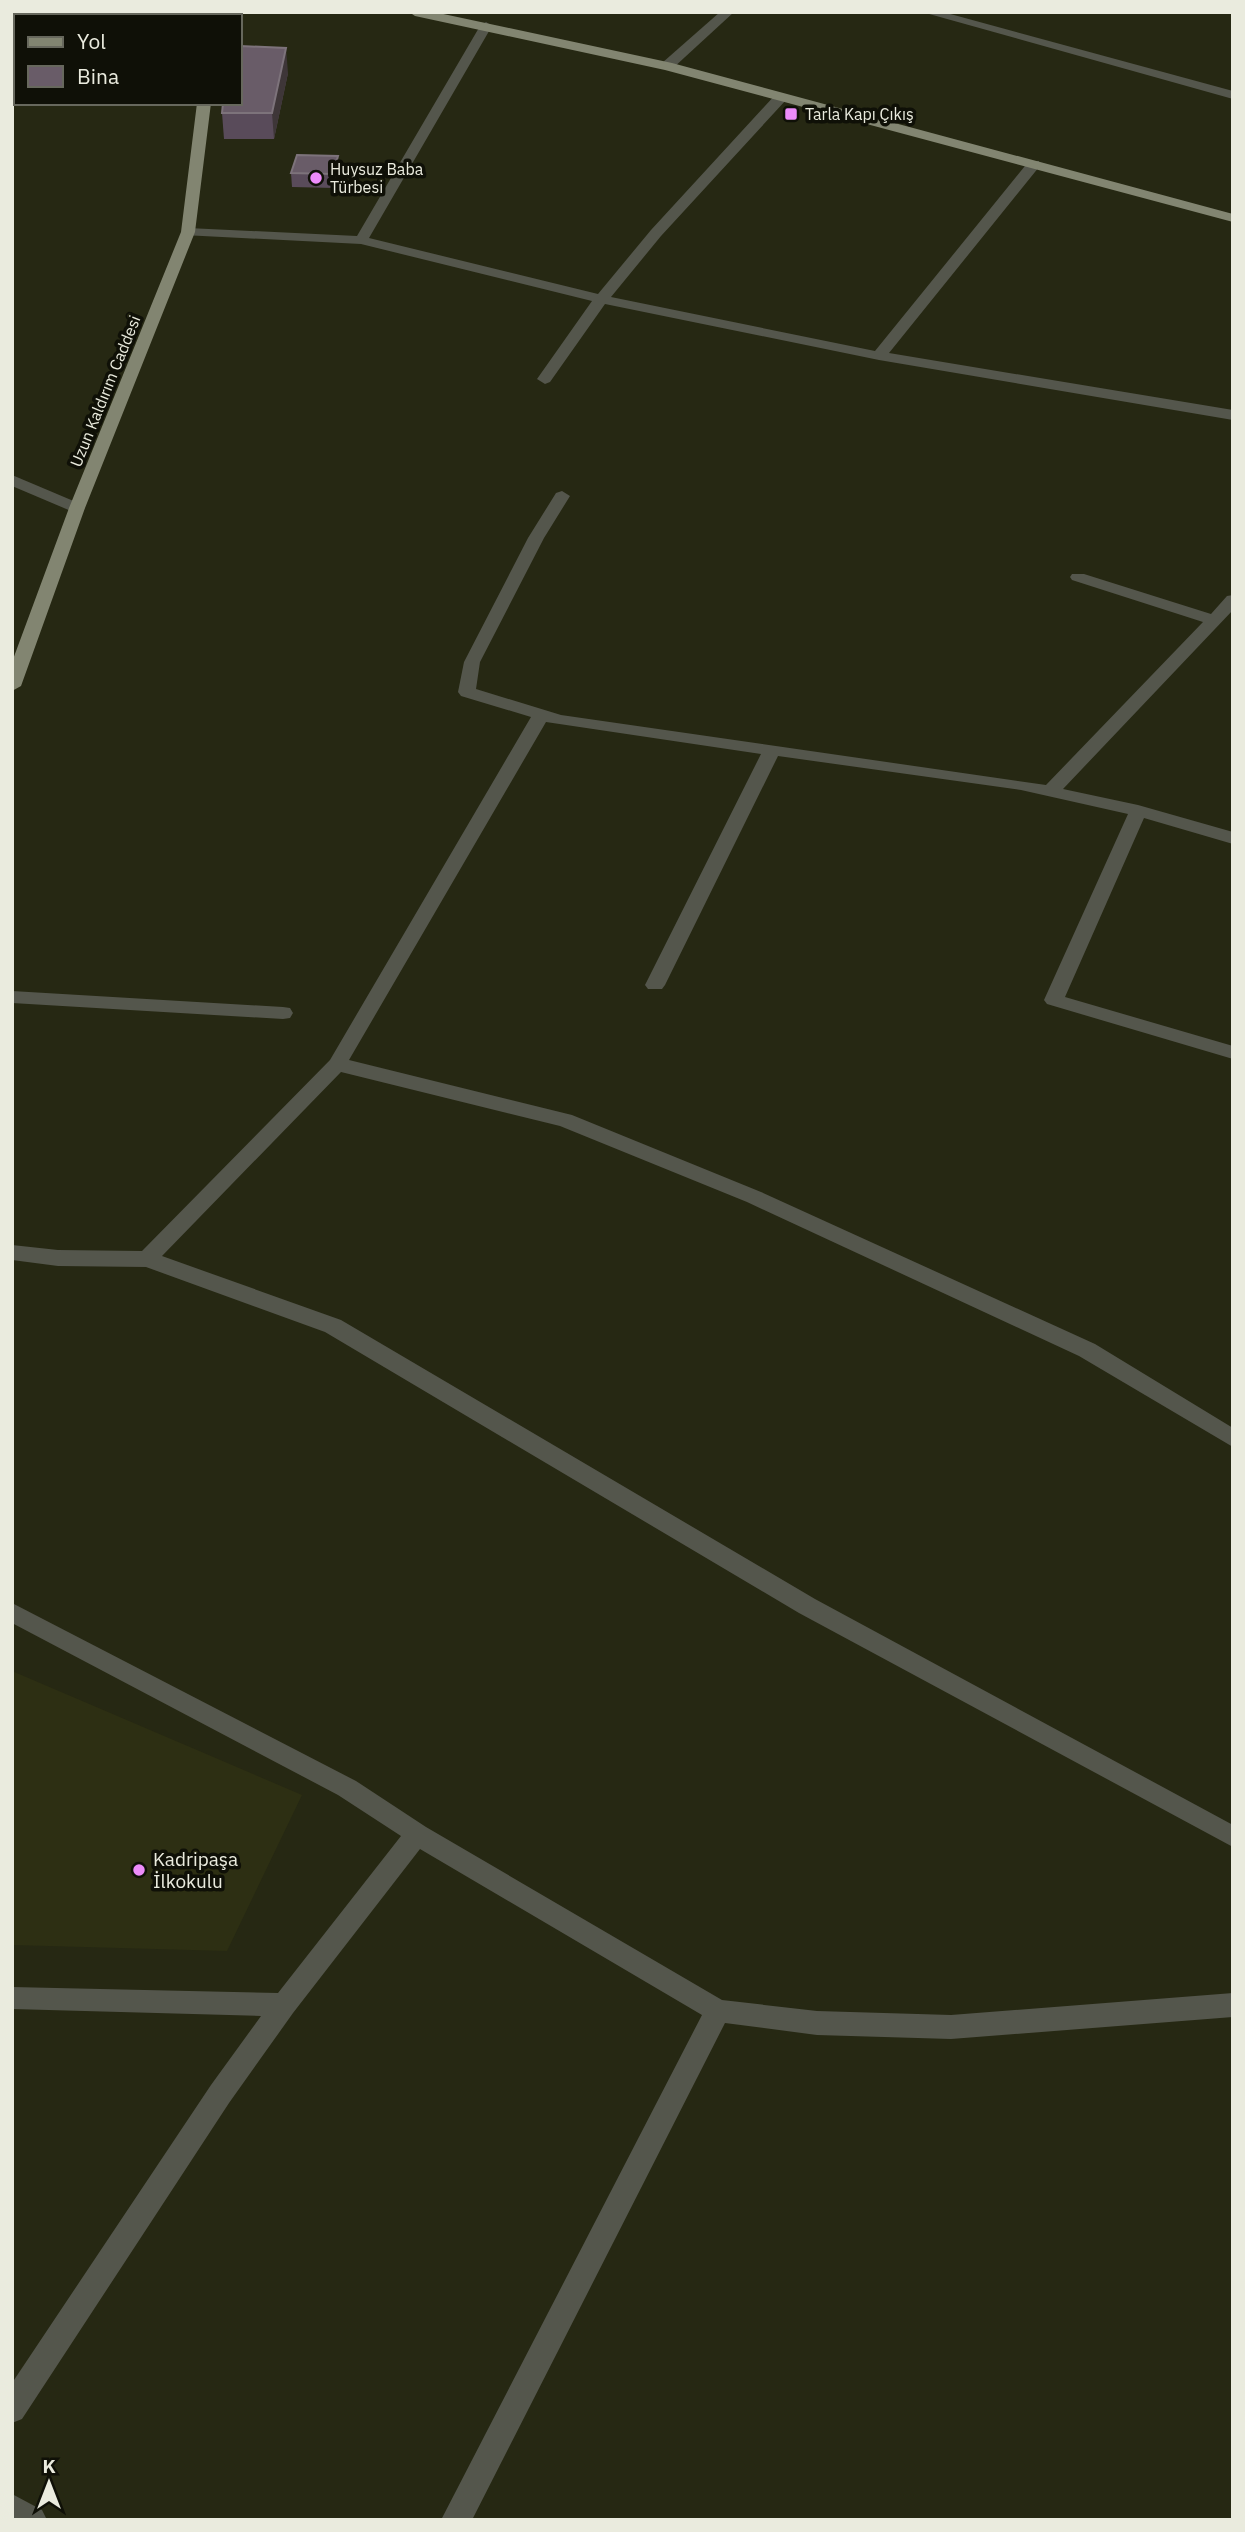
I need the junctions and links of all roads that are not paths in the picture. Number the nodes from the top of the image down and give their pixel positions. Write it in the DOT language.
graph roads {
  1 [pos="415,12"];
  2 [pos="728,12"];
  3 [pos="928,12"];
  4 [pos="486,26"];
  5 [pos="667,66"];
  6 [pos="1233,95"];
  7 [pos="781,97"];
  8 [pos="204,105"];
  9 [pos="1034,164"];
  10 [pos="1233,218"];
  11 [pos="188,232"];
  12 [pos="360,240"];
  13 [pos="600,299"];
  14 [pos="880,356"];
  15 [pos="545,379"];
  16 [pos="1233,395"];
  17 [pos="1216,412"];
  18 [pos="1233,415"];
  19 [pos="12,480"];
  20 [pos="562,496"];
  21 [pos="77,508"];
  22 [pos="1078,577"];
  23 [pos="1233,600"];
  24 [pos="1213,620"];
  25 [pos="12,686"];
  26 [pos="541,715"];
  27 [pos="772,750"];
  28 [pos="1049,792"];
  29 [pos="1138,811"];
  30 [pos="1233,838"];
  31 [pos="655,985"];
  32 [pos="12,997"];
  33 [pos="283,1013"];
  34 [pos="1233,1053"];
  35 [pos="337,1064"];
  36 [pos="12,1252"];
  37 [pos="147,1259"];
  38 [pos="1233,1438"];
  39 [pos="12,1612"];
  40 [pos="417,1834"];
  41 [pos="1233,1838"];
  42 [pos="12,1998"];
  43 [pos="284,2005"];
  44 [pos="1233,2006"];
  45 [pos="718,2011"];
  46 [pos="12,2409"];
  47 [pos="12,2509"];
  48 [pos="32,2520"];
  49 [pos="456,2520"];
  1 -- 4 [label="main road"];
  2 -- 5 [label="street"];
  3 -- 6 [label="street"];
  4 -- 5 [label="main road"];
  4 -- 12 [label="street"];
  5 -- 7 [label="main road"];
  7 -- 9 [label="main road"];
  7 -- 13 [label="street"];
  8 -- 11 [label="main road, Uzun Kaldırım Caddesi"];
  9 -- 10 [label="main road"];
  9 -- 14 [label="street"];
  11 -- 12 [label="street"];
  11 -- 21 [label="main road, Uzun Kaldırım Caddesi"];
  12 -- 13 [label="street"];
  13 -- 14 [label="street"];
  13 -- 15 [label="street"];
  14 -- 17 [label="street"];
  16 -- 17 [label="street"];
  17 -- 18 [label="street"];
  19 -- 21 [label="street"];
  20 -- 26 [label="street"];
  21 -- 25 [label="main road, Uzun Kaldırım Caddesi"];
  22 -- 24 [label="street"];
  23 -- 24 [label="street"];
  24 -- 28 [label="street"];
  26 -- 27 [label="street"];
  26 -- 35 [label="street"];
  27 -- 28 [label="street"];
  27 -- 31 [label="street"];
  28 -- 29 [label="street"];
  29 -- 30 [label="street"];
  29 -- 34 [label="street"];
  32 -- 33 [label="street"];
  35 -- 37 [label="street"];
  35 -- 38 [label="street"];
  36 -- 37 [label="street"];
  37 -- 41 [label="street"];
  39 -- 40 [label="street"];
  40 -- 43 [label="street"];
  40 -- 45 [label="street"];
  42 -- 43 [label="street"];
  43 -- 46 [label="street"];
  44 -- 45 [label="street"];
  45 -- 49 [label="street"];
  47 -- 48 [label="street"];
}
